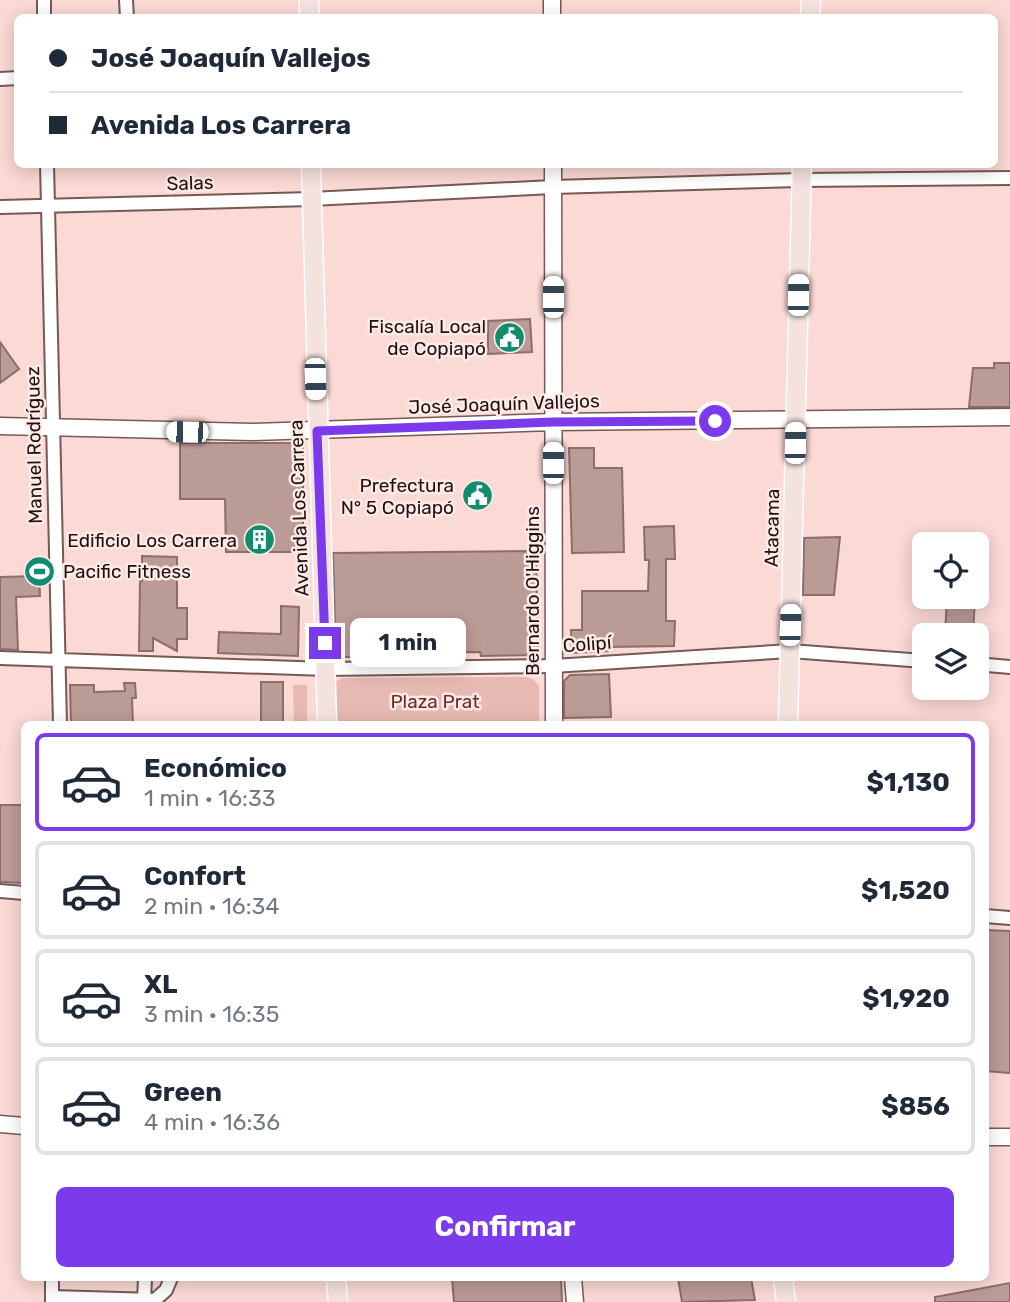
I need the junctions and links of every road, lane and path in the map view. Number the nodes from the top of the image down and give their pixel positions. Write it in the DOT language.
graph roads {
  1 [pos="47,168"];
  2 [pos="311,168"];
  3 [pos="553,168"];
  4 [pos="802,172"];
  5 [pos="1010,178"];
  6 [pos="553,187"];
  7 [pos="311,199"];
  8 [pos="48,206"];
  9 [pos="0,207"];
  10 [pos="1010,417"];
  11 [pos="795,420"];
  12 [pos="553,422"];
  13 [pos="0,426"];
  14 [pos="53,428"];
  15 [pos="317,431"];
  16 [pos="790,651"];
  17 [pos="0,658"];
  18 [pos="59,659"];
  19 [pos="912,660"];
  20 [pos="989,665"];
  21 [pos="553,666"];
  22 [pos="1010,667"];
  23 [pos="326,669"];
  24 [pos="60,721"];
  25 [pos="327,721"];
  26 [pos="554,721"];
  27 [pos="788,721"];
  28 [pos="0,891"];
  29 [pos="21,892"];
  30 [pos="989,916"];
  31 [pos="1010,918"];
  32 [pos="0,1124"];
  33 [pos="21,1126"];
  34 [pos="989,1137"];
  35 [pos="1010,1137"];
  36 [pos="52,1281"];
  37 [pos="145,1281"];
  38 [pos="169,1281"];
  39 [pos="336,1281"];
  40 [pos="573,1281"];
  41 [pos="783,1281"];
  42 [pos="52,1300"];
  43 [pos="144,1301"];
  44 [pos="338,1302"];
  45 [pos="575,1302"];
  46 [pos="786,1302"];
  1 -- 8 [label="street, Manuel Rodríguez"];
  2 -- 7 [label="main road, Avenida Los Carrera"];
  3 -- 6 [label="main road, Bernardo O'Higgins"];
  4 -- 5 [label="street, Salas"];
  4 -- 6 [label="street, Salas"];
  4 -- 11 [label="main road, Atacama"];
  6 -- 7 [label="street, Salas"];
  6 -- 12 [label="main road, Bernardo O'Higgins"];
  7 -- 8 [label="street, Salas"];
  7 -- 15 [label="main road, Avenida Los Carrera"];
  8 -- 9 [label="street, Salas"];
  8 -- 14 [label="street, Manuel Rodríguez"];
  10 -- 11 [label="main road, José Joaquín Vallejos"];
  11 -- 12 [label="main road, José Joaquín Vallejos"];
  11 -- 16 [label="main road, Atacama"];
  12 -- 15 [label="main road, José Joaquín Vallejos"];
  12 -- 21 [label="main road, Bernardo O'Higgins"];
  13 -- 14 [label="main road, José Joaquín Vallejos"];
  14 -- 15 [label="main road, José Joaquín Vallejos"];
  14 -- 18 [label="street, Manuel Rodríguez"];
  15 -- 23 [label="main road, Avenida Los Carrera"];
  16 -- 19 [label="street, Colipí"];
  16 -- 21 [label="street, Colipí"];
  16 -- 27 [label="main road, Atacama"];
  17 -- 18 [label="street, Colipí"];
  18 -- 23 [label="street, Colipí"];
  18 -- 24 [label="street, Manuel Rodríguez"];
  20 -- 22 [label="street"];
  21 -- 23 [label="street, Colipí"];
  21 -- 26 [label="main road, Bernardo O'Higgins"];
  23 -- 25 [label="main road, Avenida Los Carrera"];
  28 -- 29 [label="street"];
  30 -- 31 [label="street"];
  32 -- 33 [label="main road"];
  34 -- 35 [label="main road"];
  36 -- 42 [label="street"];
  37 -- 43 [label="street"];
  38 -- 43 [label="street"];
  39 -- 44 [label="main road"];
  40 -- 45 [label="main road"];
  41 -- 46 [label="main road"];
  42 -- 43 [label="street"];
}
